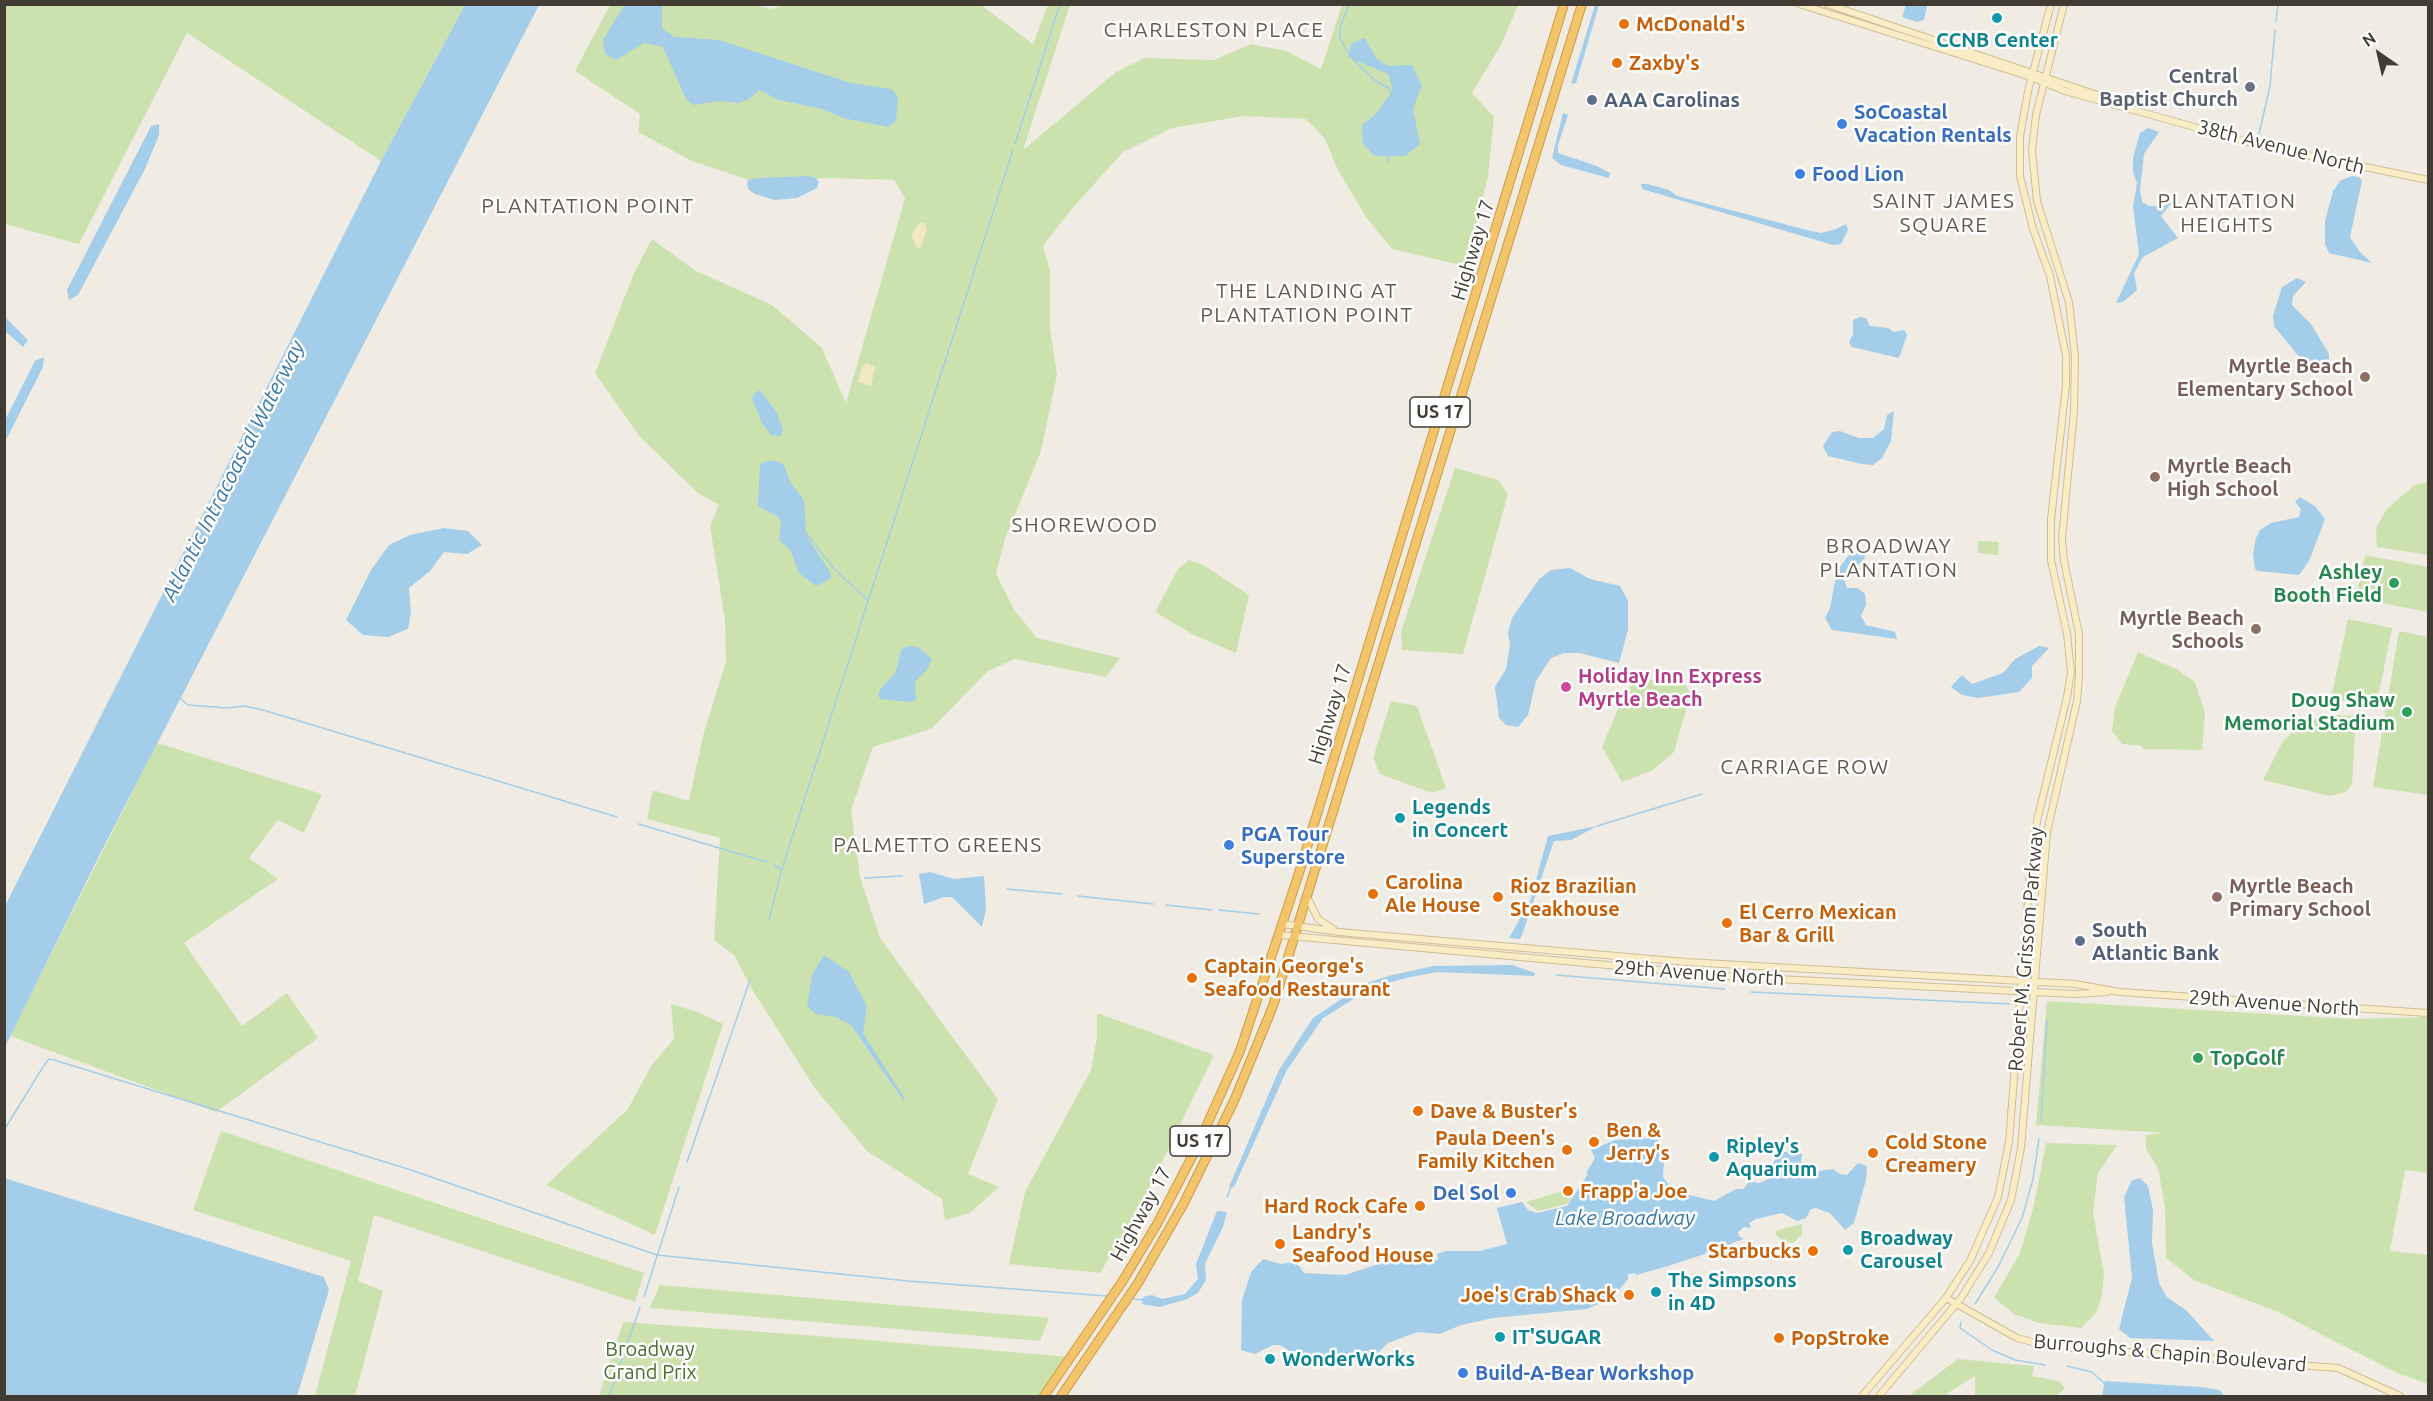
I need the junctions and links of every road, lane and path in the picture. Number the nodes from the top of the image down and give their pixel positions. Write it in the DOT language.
graph roads {
  1 [pos="1564,4"];
  2 [pos="1582,4"];
  3 [pos="1799,4"];
  4 [pos="1827,4"];
  5 [pos="2051,4"];
  6 [pos="2064,4"];
  7 [pos="2031,74"];
  8 [pos="2044,79"];
  9 [pos="2428,180"];
  10 [pos="1307,897"];
  11 [pos="1283,924"];
  12 [pos="1298,927"];
  13 [pos="1339,932"];
  14 [pos="1280,935"];
  15 [pos="1295,937"];
  16 [pos="2023,981"];
  17 [pos="2034,982"];
  18 [pos="2021,991"];
  19 [pos="2033,992"];
  20 [pos="2120,992"];
  21 [pos="2428,1013"];
  22 [pos="1946,1298"];
  23 [pos="1956,1304"];
  24 [pos="1044,1396"];
  25 [pos="1061,1396"];
  26 [pos="1862,1396"];
  27 [pos="1879,1396"];
  28 [pos="2400,1396"];
  1 -- 11 [label="highway, Highway 17 / US 17"];
  2 -- 10 [label="highway, Highway 17 / US 17"];
  3 -- 7 [label="main road, 38th Avenue North"];
  4 -- 7 [label="main road, 38th Avenue North"];
  5 -- 7 [label="main road, Robert M. Grissom Parkway"];
  6 -- 8 [label="main road, Robert M. Grissom Parkway"];
  7 -- 8 [label="main road, 38th Avenue North"];
  7 -- 16 [label="main road, Robert M. Grissom Parkway"];
  8 -- 9 [label="main road, 38th Avenue North"];
  8 -- 17 [label="main road, Robert M. Grissom Parkway"];
  10 -- 12 [label="highway, Highway 17 / US 17"];
  10 -- 13 [label="main road"];
  11 -- 12 [label="main road, 29th Avenue North"];
  11 -- 14 [label="highway, Highway 17 / US 17"];
  12 -- 13 [label="main road, 29th Avenue North"];
  12 -- 15 [label="highway, Highway 17 / US 17"];
  13 -- 16 [label="main road, 29th Avenue North"];
  14 -- 15 [label="main road, 29th Avenue North"];
  14 -- 24 [label="highway, Highway 17 / US 17"];
  15 -- 18 [label="main road, 29th Avenue North"];
  15 -- 25 [label="highway, Highway 17 / US 17"];
  16 -- 17 [label="main road, 29th Avenue North"];
  16 -- 18 [label="main road, Robert M. Grissom Parkway"];
  17 -- 19 [label="main road, Robert M. Grissom Parkway"];
  17 -- 20 [label="main road, 29th Avenue North"];
  18 -- 19 [label="main road, 29th Avenue North"];
  18 -- 22 [label="main road, Robert M. Grissom Parkway"];
  19 -- 20 [label="main road, 29th Avenue North"];
  19 -- 23 [label="main road, Robert M. Grissom Parkway"];
  20 -- 21 [label="main road, 29th Avenue North"];
  22 -- 23 [label="main road, Burroughs & Chapin Boulevard"];
  22 -- 26 [label="main road, Robert M. Grissom Parkway"];
  23 -- 27 [label="main road, Robert M. Grissom Parkway"];
  23 -- 28 [label="main road, Burroughs & Chapin Boulevard"];
}
